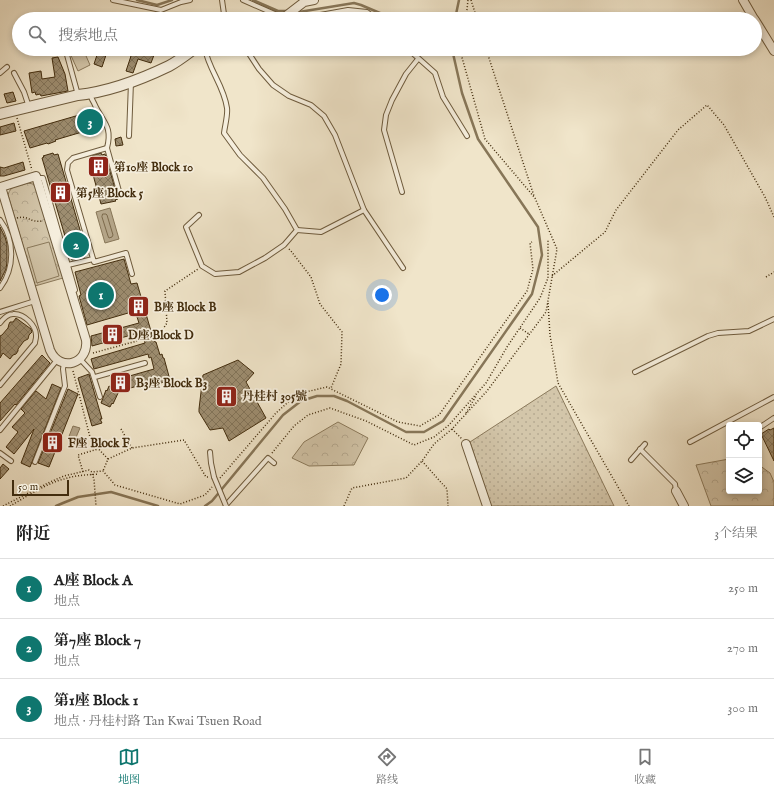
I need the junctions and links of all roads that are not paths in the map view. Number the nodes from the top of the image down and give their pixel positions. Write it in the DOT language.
graph roads {
  1 [pos="113,0"];
  2 [pos="190,0"];
  3 [pos="222,0"];
  4 [pos="243,0"];
  5 [pos="314,0"];
  6 [pos="303,1"];
  7 [pos="746,2"];
  8 [pos="224,12"];
  9 [pos="270,12"];
  10 [pos="291,12"];
  11 [pos="337,12"];
  12 [pos="367,12"];
  13 [pos="751,12"];
  14 [pos="762,30"];
  15 [pos="774,50"];
  16 [pos="67,56"];
  17 [pos="184,56"];
  18 [pos="206,56"];
  19 [pos="251,56"];
  20 [pos="415,56"];
  21 [pos="418,59"];
  22 [pos="7,67"];
  23 [pos="0,73"];
  24 [pos="14,73"];
  25 [pos="132,82"];
  26 [pos="90,94"];
  27 [pos="78,96"];
  28 [pos="30,107"];
  29 [pos="0,114"];
  30 [pos="129,136"];
  31 [pos="467,136"];
  32 [pos="107,148"];
  33 [pos="35,178"];
  34 [pos="1,187"];
  35 [pos="119,191"];
  36 [pos="402,192"];
  37 [pos="364,210"];
  38 [pos="199,215"];
  39 [pos="0,220"];
  40 [pos="297,230"];
  41 [pos="92,258"];
  42 [pos="68,266"];
  43 [pos="403,268"];
  44 [pos="132,274"];
  45 [pos="0,288"];
  46 [pos="72,295"];
  47 [pos="35,301"];
  48 [pos="0,312"];
  49 [pos="774,319"];
  50 [pos="0,323"];
  51 [pos="82,356"];
  52 [pos="64,362"];
  53 [pos="145,363"];
  54 [pos="635,372"];
  55 [pos="95,377"];
  56 [pos="0,385"];
  57 [pos="100,397"];
  58 [pos="774,397"];
  59 [pos="774,418"];
  60 [pos="762,426"];
  61 [pos="0,430"];
  62 [pos="690,442"];
  63 [pos="466,444"];
  64 [pos="644,444"];
  65 [pos="640,449"];
  66 [pos="210,452"];
  67 [pos="0,453"];
  68 [pos="631,460"];
  69 [pos="11,461"];
  70 [pos="35,462"];
  71 [pos="274,463"];
  72 [pos="676,491"];
  73 [pos="226,506"];
  74 [pos="487,506"];
  75 [pos="684,506"];
  1 -- 2 [label="lane"];
  3 -- 8 [label="lane"];
  4 -- 9 [label="lane"];
  5 -- 6 [label="street"];
  6 -- 10 [label="street"];
  7 -- 13 [label="street"];
  11 -- 12 [label="lane"];
  14 -- 15 [label="street"];
  16 -- 27 [label="lane"];
  17 -- 25 [label="street"];
  18 -- 40 [label="lane"];
  19 -- 37 [label="lane"];
  20 -- 21 [label="lane"];
  21 -- 31 [label="lane"];
  21 -- 36 [label="lane"];
  22 -- 23 [label="lane"];
  24 -- 28 [label="lane"];
  25 -- 26 [label="street"];
  25 -- 30 [label="lane"];
  26 -- 27 [label="street"];
  26 -- 32 [label="lane"];
  27 -- 28 [label="street"];
  28 -- 29 [label="street"];
  32 -- 35 [label="lane"];
  32 -- 41 [label="lane"];
  33 -- 34 [label="street"];
  33 -- 42 [label="lane"];
  33 -- 46 [label="street"];
  34 -- 47 [label="street"];
  37 -- 40 [label="lane"];
  37 -- 43 [label="lane"];
  38 -- 40 [label="lane"];
  39 -- 45 [label="lane"];
  41 -- 42 [label="lane"];
  41 -- 44 [label="lane"];
  42 -- 46 [label="lane"];
  46 -- 51 [label="street"];
  47 -- 48 [label="lane"];
  47 -- 52 [label="street"];
  49 -- 54 [label="lane"];
  50 -- 56 [label="lane"];
  51 -- 52 [label="street"];
  51 -- 55 [label="lane"];
  52 -- 61 [label="lane"];
  52 -- 70 [label="lane"];
  53 -- 55 [label="lane"];
  55 -- 57 [label="lane"];
  58 -- 62 [label="lane"];
  59 -- 60 [label="lane"];
  63 -- 74 [label="street"];
  64 -- 65 [label="lane"];
  65 -- 68 [label="lane"];
  65 -- 72 [label="lane"];
  66 -- 73 [label="lane, bridge"];
  67 -- 69 [label="lane"];
  71 -- 73 [label="lane"];
  72 -- 75 [label="street"];
}
